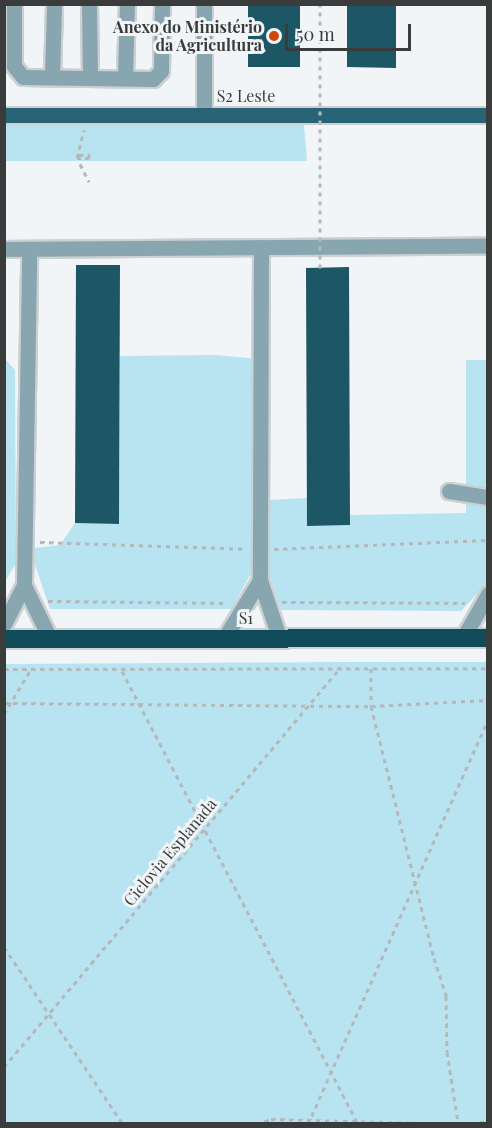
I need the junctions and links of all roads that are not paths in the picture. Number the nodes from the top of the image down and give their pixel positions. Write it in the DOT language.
graph roads {
  1 [pos="14,4"];
  2 [pos="54,4"];
  3 [pos="89,4"];
  4 [pos="127,4"];
  5 [pos="162,4"];
  6 [pos="204,4"];
  7 [pos="52,77"];
  8 [pos="90,77"];
  9 [pos="125,78"];
  10 [pos="204,114"];
  11 [pos="4,115"];
  12 [pos="488,115"];
  13 [pos="488,246"];
  14 [pos="261,247"];
  15 [pos="4,249"];
  16 [pos="29,249"];
  17 [pos="449,491"];
  18 [pos="488,497"];
  19 [pos="260,580"];
  20 [pos="24,585"];
  21 [pos="488,594"];
  22 [pos="4,624"];
  23 [pos="225,637"];
  24 [pos="279,637"];
  25 [pos="488,638"];
  26 [pos="4,639"];
  27 [pos="50,639"];
  28 [pos="463,639"];
  1 -- 7 [label="street"];
  2 -- 7 [label="street"];
  3 -- 8 [label="street"];
  4 -- 9 [label="street"];
  5 -- 9 [label="street"];
  6 -- 10 [label="street"];
  7 -- 8 [label="street"];
  8 -- 9 [label="street"];
  10 -- 11 [label="main road, S2 Leste"];
  10 -- 12 [label="main road, S2 Leste"];
  13 -- 14 [label="street"];
  14 -- 16 [label="street"];
  14 -- 19 [label="street"];
  15 -- 16 [label="street"];
  16 -- 20 [label="street"];
  17 -- 18 [label="street"];
  19 -- 23 [label="street"];
  19 -- 24 [label="street"];
  20 -- 22 [label="street"];
  20 -- 27 [label="street"];
  21 -- 28 [label="street"];
  23 -- 24 [label="highway, S1"];
  23 -- 27 [label="highway, S1"];
  24 -- 28 [label="highway, S1"];
  25 -- 28 [label="highway, S1"];
  26 -- 27 [label="highway, S1"];
}
